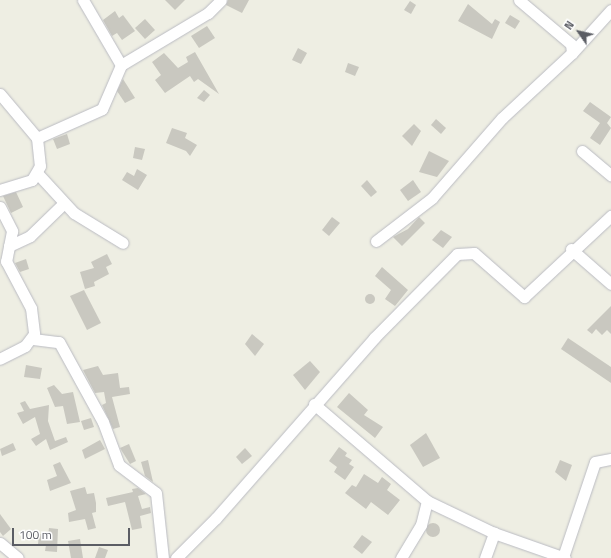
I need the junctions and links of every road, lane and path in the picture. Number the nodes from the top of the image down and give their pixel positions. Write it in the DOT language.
graph roads {
  1 [pos="83,0"];
  2 [pos="221,0"];
  3 [pos="519,0"];
  4 [pos="611,10"];
  5 [pos="572,53"];
  6 [pos="121,65"];
  7 [pos="0,94"];
  8 [pos="37,138"];
  9 [pos="582,151"];
  10 [pos="38,174"];
  11 [pos="611,175"];
  12 [pos="0,190"];
  13 [pos="64,203"];
  14 [pos="0,207"];
  15 [pos="611,216"];
  16 [pos="376,241"];
  17 [pos="123,243"];
  18 [pos="9,246"];
  19 [pos="571,249"];
  20 [pos="611,284"];
  21 [pos="33,339"];
  22 [pos="0,359"];
  23 [pos="314,404"];
  24 [pos="611,458"];
  25 [pos="427,501"];
  26 [pos="494,533"];
  27 [pos="0,543"];
  28 [pos="18,558"];
  29 [pos="163,558"];
  30 [pos="176,558"];
  31 [pos="401,558"];
  32 [pos="485,558"];
  33 [pos="564,558"];
  1 -- 6 [label="street"];
  2 -- 6 [label="street"];
  3 -- 5 [label="street"];
  4 -- 5 [label="street"];
  5 -- 16 [label="street"];
  6 -- 8 [label="street"];
  7 -- 8 [label="street"];
  8 -- 10 [label="street"];
  9 -- 11 [label="street"];
  10 -- 12 [label="street"];
  10 -- 13 [label="street"];
  13 -- 17 [label="street"];
  13 -- 18 [label="street"];
  14 -- 18 [label="street"];
  15 -- 19 [label="street"];
  18 -- 21 [label="street"];
  19 -- 20 [label="street"];
  19 -- 23 [label="street"];
  21 -- 22 [label="street"];
  21 -- 29 [label="street"];
  23 -- 25 [label="street"];
  23 -- 30 [label="street"];
  24 -- 33 [label="street"];
  25 -- 26 [label="street"];
  25 -- 31 [label="street"];
  26 -- 32 [label="street"];
  26 -- 33 [label="street"];
  27 -- 28 [label="street"];
}
